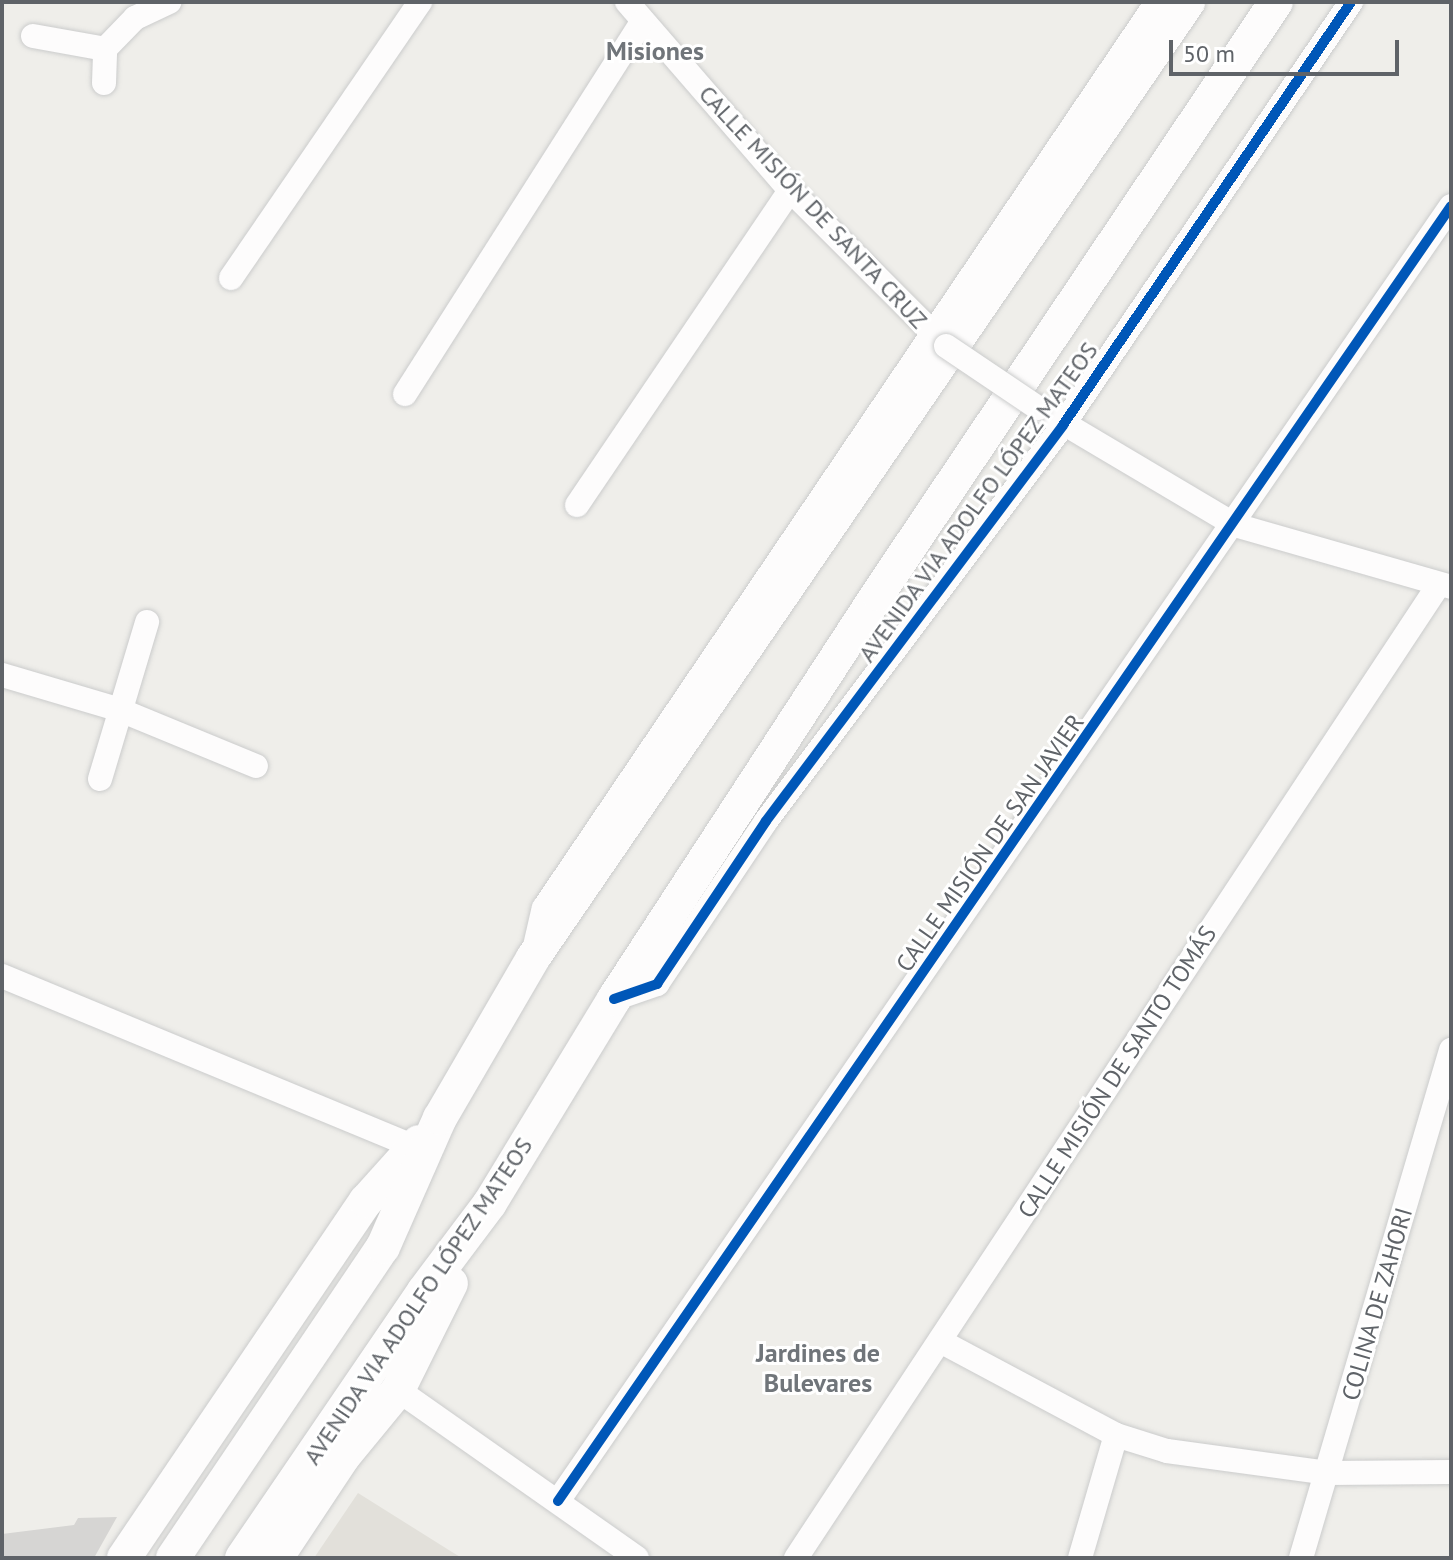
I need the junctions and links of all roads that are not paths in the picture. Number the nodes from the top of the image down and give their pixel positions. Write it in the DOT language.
graph roads {
  1 [pos="169,2"];
  2 [pos="420,2"];
  3 [pos="1157,2"];
  4 [pos="1188,2"];
  5 [pos="1276,2"];
  6 [pos="1351,2"];
  7 [pos="635,11"];
  8 [pos="33,36"];
  9 [pos="105,49"];
  10 [pos="104,83"];
  11 [pos="790,190"];
  12 [pos="1451,206"];
  13 [pos="231,278"];
  14 [pos="938,340"];
  15 [pos="405,394"];
  16 [pos="1063,425"];
  17 [pos="577,505"];
  18 [pos="1235,525"];
  19 [pos="1445,586"];
  20 [pos="147,622"];
  21 [pos="2,675"];
  22 [pos="120,710"];
  23 [pos="256,766"];
  24 [pos="100,779"];
  25 [pos="533,958"];
  26 [pos="2,976"];
  27 [pos="614,999"];
  28 [pos="1451,1050"];
  29 [pos="440,1118"];
  30 [pos="414,1147"];
  31 [pos="490,1203"];
  32 [pos="940,1341"];
  33 [pos="398,1390"];
  34 [pos="1116,1435"];
  35 [pos="1451,1472"];
  36 [pos="1328,1473"];
  37 [pos="558,1501"];
  38 [pos="124,1558"];
  39 [pos="173,1558"];
  40 [pos="242,1558"];
  41 [pos="276,1558"];
  42 [pos="637,1558"];
  43 [pos="796,1558"];
  44 [pos="1080,1558"];
  45 [pos="1301,1558"];
  1 -- 9 [label="street"];
  2 -- 13 [label="street"];
  3 -- 14 [label="street"];
  4 -- 25 [label="main road"];
  5 -- 27 [label="main road, AVENIDA VIA ADOLFO LÓPEZ MATEOS"];
  6 -- 16 [label="street, AVENIDA VIA ADOLFO LÓPEZ MATEOS"];
  7 -- 11 [label="street, CALLE MISIÓN DE SANTA CRUZ"];
  7 -- 15 [label="street"];
  8 -- 9 [label="street"];
  9 -- 10 [label="street"];
  11 -- 14 [label="street, CALLE MISIÓN DE SANTA CRUZ"];
  11 -- 17 [label="street"];
  12 -- 18 [label="street, CALLE MISIÓN DE SAN JAVIER"];
  14 -- 16 [label="street, CALLE MISIÓN DE SANTA CRUZ, bridge"];
  14 -- 25 [label="street"];
  16 -- 18 [label="street, CALLE MISIÓN DE SANTA CRUZ"];
  16 -- 27 [label="street, AVENIDA VIA ADOLFO LÓPEZ MATEOS"];
  18 -- 19 [label="street, CALLE MISIÓN DE SANTA CRUZ"];
  18 -- 37 [label="street, CALLE MISIÓN DE SAN JAVIER"];
  19 -- 32 [label="street, CALLE MISIÓN DE SANTO TOMÁS"];
  20 -- 22 [label="street"];
  21 -- 22 [label="street"];
  22 -- 23 [label="street"];
  22 -- 24 [label="street"];
  25 -- 29 [label="main road"];
  26 -- 30 [label="street"];
  27 -- 31 [label="main road, AVENIDA VIA ADOLFO LÓPEZ MATEOS"];
  28 -- 36 [label="street, COLINA DE ZAHORI"];
  29 -- 30 [label="main road"];
  29 -- 39 [label="main road"];
  30 -- 38 [label="main road"];
  31 -- 33 [label="main road"];
  31 -- 40 [label="main road, AVENIDA VIA ADOLFO LÓPEZ MATEOS"];
  32 -- 34 [label="street"];
  32 -- 43 [label="street, CALLE MISIÓN DE SANTO TOMÁS"];
  33 -- 37 [label="street"];
  33 -- 41 [label="main road"];
  34 -- 36 [label="street"];
  34 -- 44 [label="street"];
  35 -- 36 [label="street"];
  36 -- 45 [label="street, COLINA DE ZAHORI"];
  37 -- 42 [label="street"];
}
